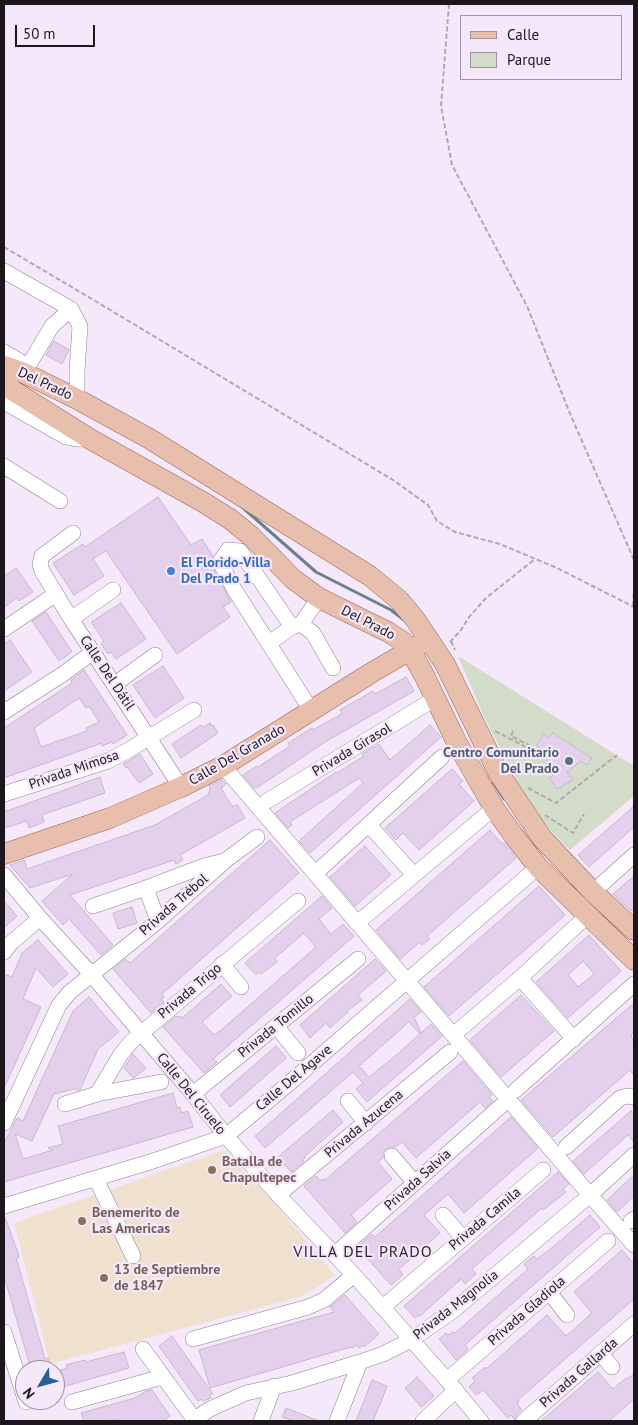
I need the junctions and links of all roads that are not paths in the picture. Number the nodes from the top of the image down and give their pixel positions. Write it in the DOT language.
graph roads {
  1 [pos="4,271"];
  2 [pos="71,309"];
  3 [pos="4,352"];
  4 [pos="4,366"];
  5 [pos="26,370"];
  6 [pos="4,385"];
  7 [pos="77,399"];
  8 [pos="4,402"];
  9 [pos="90,439"];
  10 [pos="4,466"];
  11 [pos="60,501"];
  12 [pos="73,533"];
  13 [pos="113,590"];
  14 [pos="56,594"];
  15 [pos="319,598"];
  16 [pos="71,619"];
  17 [pos="296,625"];
  18 [pos="4,629"];
  19 [pos="269,644"];
  20 [pos="434,647"];
  21 [pos="410,650"];
  22 [pos="93,652"];
  23 [pos="155,655"];
  24 [pos="333,668"];
  25 [pos="115,684"];
  26 [pos="436,698"];
  27 [pos="194,710"];
  28 [pos="311,710"];
  29 [pos="4,712"];
  30 [pos="150,738"];
  31 [pos="442,757"];
  32 [pos="223,766"];
  33 [pos="182,787"];
  34 [pos="4,794"];
  35 [pos="267,801"];
  36 [pos="494,808"];
  37 [pos="369,825"];
  38 [pos="257,837"];
  39 [pos="4,854"];
  40 [pos="634,855"];
  41 [pos="226,860"];
  42 [pos="538,867"];
  43 [pos="319,870"];
  44 [pos="4,875"];
  45 [pos="414,875"];
  46 [pos="146,888"];
  47 [pos="593,892"];
  48 [pos="298,901"];
  49 [pos="93,906"];
  50 [pos="588,915"];
  51 [pos="40,918"];
  52 [pos="362,919"];
  53 [pos="158,921"];
  54 [pos="634,930"];
  55 [pos="4,952"];
  56 [pos="358,958"];
  57 [pos="634,960"];
  58 [pos="222,964"];
  59 [pos="91,974"];
  60 [pos="520,978"];
  61 [pos="406,981"];
  62 [pos="634,984"];
  63 [pos="241,987"];
  64 [pos="276,1026"];
  65 [pos="459,1030"];
  66 [pos="142,1033"];
  67 [pos="574,1039"];
  68 [pos="450,1052"];
  69 [pos="298,1053"];
  70 [pos="161,1082"];
  71 [pos="516,1090"];
  72 [pos="97,1094"];
  73 [pos="193,1094"];
  74 [pos="634,1098"];
  75 [pos="348,1101"];
  76 [pos="65,1104"];
  77 [pos="500,1106"];
  78 [pos="4,1122"];
  79 [pos="366,1123"];
  80 [pos="226,1136"];
  81 [pos="566,1147"];
  82 [pos="634,1155"];
  83 [pos="392,1156"];
  84 [pos="543,1170"];
  85 [pos="96,1179"];
  86 [pos="415,1183"];
  87 [pos="590,1195"];
  88 [pos="278,1196"];
  89 [pos="4,1206"];
  90 [pos="443,1215"];
  91 [pos="463,1238"];
  92 [pos="608,1241"];
  93 [pos="634,1245"];
  94 [pos="335,1254"];
  95 [pos="133,1256"];
  96 [pos="354,1275"];
  97 [pos="549,1292"];
  98 [pos="383,1307"];
  99 [pos="567,1315"];
  100 [pos="634,1324"];
  101 [pos="4,1332"];
  102 [pos="193,1339"];
  103 [pos="411,1340"];
  104 [pos="143,1349"];
  105 [pos="600,1353"];
  106 [pos="360,1362"];
  107 [pos="612,1367"];
  108 [pos="10,1376"];
  109 [pos="162,1376"];
  110 [pos="451,1385"];
  111 [pos="274,1386"];
  112 [pos="72,1402"];
  113 [pos="193,1420"];
  114 [pos="261,1421"];
  115 [pos="337,1421"];
  116 [pos="423,1421"];
  117 [pos="481,1421"];
  118 [pos="524,1421"];
  1 -- 2 [label="street"];
  2 -- 5 [label="street"];
  2 -- 7 [label="street"];
  3 -- 5 [label="street"];
  4 -- 5 [label="main road, Del Prado"];
  5 -- 7 [label="main road, Del Prado"];
  6 -- 9 [label="main road, Del Prado"];
  7 -- 20 [label="main road, Del Prado"];
  8 -- 9 [label="street"];
  9 -- 15 [label="main road, Del Prado"];
  10 -- 11 [label="street"];
  12 -- 14 [label="street, Calle Del Dátil"];
  13 -- 16 [label="street"];
  14 -- 16 [label="street, Calle Del Dátil"];
  14 -- 18 [label="street"];
  15 -- 17 [label="street"];
  15 -- 21 [label="main road, Del Prado"];
  16 -- 22 [label="street, Calle Del Dátil"];
  17 -- 19 [label="street"];
  17 -- 19 [label="street"];
  17 -- 24 [label="street"];
  19 -- 28 [label="street"];
  20 -- 21 [label="main road, Calle Del Granado"];
  20 -- 47 [label="main road, Del Prado"];
  21 -- 26 [label="main road, Del Prado"];
  21 -- 28 [label="main road, Calle Del Granado"];
  22 -- 25 [label="street, Calle Del Dátil"];
  22 -- 29 [label="street"];
  23 -- 25 [label="street"];
  25 -- 30 [label="street, Calle Del Dátil"];
  26 -- 35 [label="street, Privada Girasol"];
  26 -- 36 [label="main road, Del Prado"];
  27 -- 30 [label="street, Privada Mimosa"];
  28 -- 32 [label="main road, Calle Del Granado"];
  30 -- 33 [label="street, Calle Del Dátil"];
  30 -- 34 [label="street, Privada Mimosa"];
  31 -- 37 [label="street"];
  32 -- 33 [label="main road, Calle Del Granado"];
  32 -- 61 [label="street"];
  33 -- 39 [label="main road, Calle Del Granado"];
  36 -- 42 [label="main road, Del Prado"];
  36 -- 45 [label="street"];
  37 -- 43 [label="street"];
  37 -- 45 [label="street"];
  38 -- 41 [label="street, Privada Trébol"];
  40 -- 47 [label="street"];
  41 -- 46 [label="street"];
  41 -- 53 [label="street, Privada Trébol"];
  42 -- 50 [label="main road, Del Prado"];
  42 -- 61 [label="street, Calle Del Agave"];
  44 -- 51 [label="street, Calle Del Ciruelo"];
  45 -- 52 [label="street"];
  46 -- 49 [label="street"];
  46 -- 53 [label="street"];
  47 -- 54 [label="main road, Del Prado"];
  48 -- 58 [label="street, Privada Trigo"];
  50 -- 57 [label="main road, Del Prado"];
  50 -- 60 [label="street"];
  51 -- 55 [label="street"];
  51 -- 59 [label="street, Calle Del Ciruelo"];
  53 -- 59 [label="street, Privada Trébol"];
  56 -- 64 [label="street, Privada Tomillo"];
  58 -- 63 [label="street"];
  58 -- 66 [label="street, Privada Trigo"];
  59 -- 66 [label="street, Calle Del Ciruelo"];
  59 -- 78 [label="street, Privada Trébol"];
  60 -- 65 [label="street"];
  60 -- 67 [label="street"];
  61 -- 80 [label="street, Calle Del Agave"];
  61 -- 87 [label="street"];
  62 -- 67 [label="street"];
  64 -- 69 [label="street"];
  64 -- 73 [label="street, Privada Tomillo"];
  66 -- 72 [label="street, Privada Trigo"];
  66 -- 73 [label="street, Calle Del Ciruelo"];
  67 -- 71 [label="street"];
  68 -- 79 [label="street, Privada Azucena"];
  70 -- 72 [label="street"];
  72 -- 76 [label="street"];
  73 -- 80 [label="street, Calle Del Ciruelo"];
  74 -- 81 [label="street"];
  75 -- 79 [label="street"];
  77 -- 86 [label="street, Privada Salvia"];
  79 -- 88 [label="street, Privada Azucena"];
  80 -- 85 [label="street, Calle Del Agave"];
  80 -- 88 [label="street, Calle Del Ciruelo"];
  82 -- 87 [label="street, Privada Magnolia"];
  83 -- 86 [label="street"];
  84 -- 91 [label="street, Privada Camila"];
  85 -- 89 [label="street, Calle Del Agave"];
  85 -- 95 [label="street"];
  86 -- 94 [label="street, Privada Salvia"];
  87 -- 93 [label="street"];
  87 -- 103 [label="street, Privada Magnolia"];
  88 -- 94 [label="street, Calle Del Ciruelo"];
  90 -- 91 [label="street"];
  91 -- 98 [label="street, Privada Camila"];
  92 -- 97 [label="street, Privada Gladiola"];
  94 -- 96 [label="street, Calle Del Ciruelo"];
  96 -- 98 [label="street, Calle Del Ciruelo"];
  96 -- 102 [label="street"];
  97 -- 99 [label="street"];
  97 -- 110 [label="street, Privada Gladiola"];
  98 -- 103 [label="street, Calle Del Ciruelo"];
  100 -- 105 [label="street, Privada Gallarda"];
  101 -- 108 [label="street"];
  103 -- 106 [label="street, Privada Magnolia"];
  103 -- 110 [label="street, Calle Del Ciruelo"];
  104 -- 109 [label="street"];
  105 -- 107 [label="street"];
  105 -- 118 [label="street, Privada Gallarda"];
  106 -- 111 [label="street, Privada Magnolia"];
  106 -- 115 [label="street"];
  109 -- 112 [label="street"];
  109 -- 113 [label="street"];
  110 -- 116 [label="street, Privada Gladiola"];
  110 -- 117 [label="street, Calle Del Ciruelo"];
  111 -- 113 [label="street, Privada Magnolia"];
  111 -- 114 [label="street"];
}
